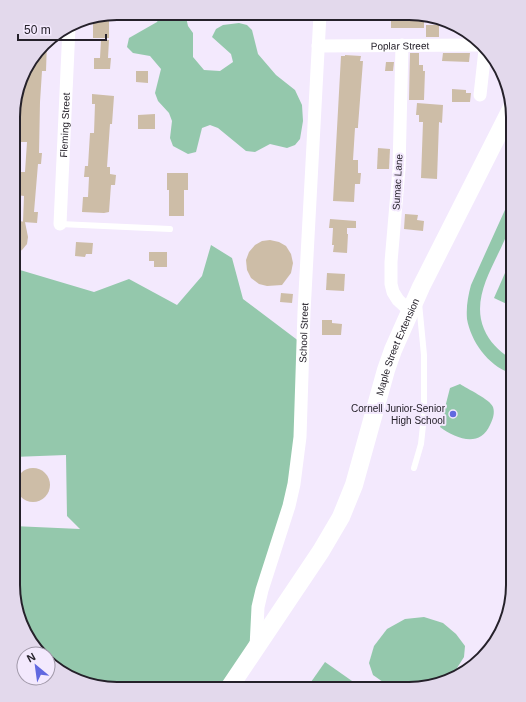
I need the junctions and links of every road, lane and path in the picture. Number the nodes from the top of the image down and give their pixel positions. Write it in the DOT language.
graph roads {
  1 [pos="320,20"];
  2 [pos="69,33"];
  3 [pos="402,45"];
  4 [pos="474,45"];
  5 [pos="318,46"];
  6 [pos="484,56"];
  7 [pos="480,95"];
  8 [pos="506,119"];
  9 [pos="60,224"];
  10 [pos="170,229"];
  11 [pos="418,293"];
  12 [pos="410,311"];
  13 [pos="414,468"];
  14 [pos="256,647"];
  15 [pos="233,682"];
  1 -- 5 [label="street, School Street"];
  2 -- 9 [label="street, Fleming Street"];
  3 -- 4 [label="street, Poplar Street"];
  3 -- 5 [label="street, Poplar Street"];
  3 -- 12 [label="street, Sumac Lane"];
  5 -- 14 [label="street, School Street"];
  6 -- 7 [label="street"];
  8 -- 11 [label="street, Maple Street Extension"];
  9 -- 10 [label="lane"];
  11 -- 12 [label="street, Maple Street Extension"];
  11 -- 13 [label="lane"];
  12 -- 14 [label="street, Maple Street Extension"];
  14 -- 15 [label="street, Maple Street Extension"];
}
